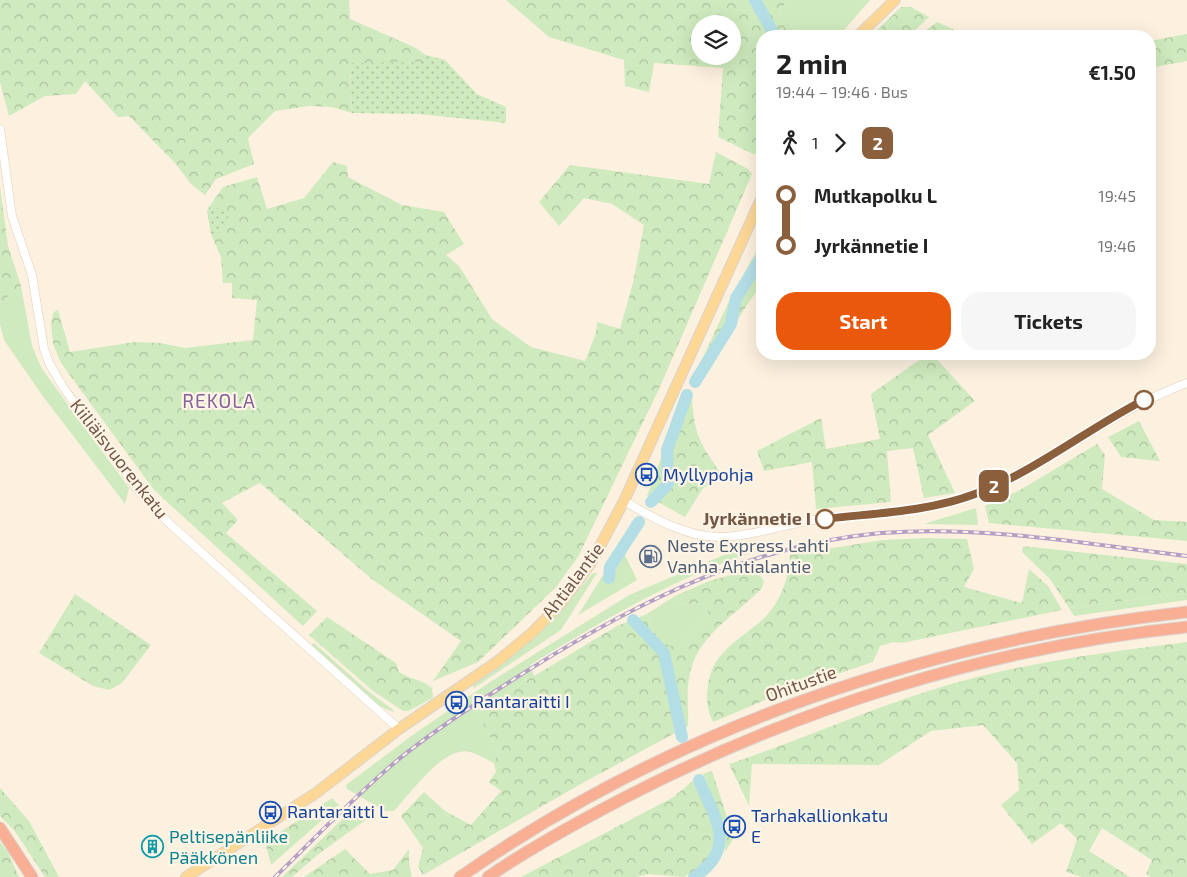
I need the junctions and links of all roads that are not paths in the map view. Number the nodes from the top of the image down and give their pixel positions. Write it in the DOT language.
graph roads {
  1 [pos="895,0"];
  2 [pos="864,30"];
  3 [pos="0,128"];
  4 [pos="756,210"];
  5 [pos="1187,383"];
  6 [pos="624,502"];
  7 [pos="1187,612"];
  8 [pos="1187,627"];
  9 [pos="399,729"];
  10 [pos="0,828"];
  11 [pos="14,848"];
  12 [pos="26,877"];
  13 [pos="32,877"];
  14 [pos="186,877"];
  15 [pos="460,877"];
  16 [pos="488,877"];
  1 -- 2 [label="main road"];
  3 -- 9 [label="street, Kiiliäisvuorenkatu"];
  4 -- 6 [label="main road, Ahtialantie"];
  5 -- 6 [label="street"];
  6 -- 9 [label="main road, Ahtialantie"];
  7 -- 15 [label="highway, Ohitustie"];
  8 -- 16 [label="highway, Ohitustie"];
  9 -- 14 [label="main road, Ahtialantie"];
  10 -- 11 [label="highway"];
  11 -- 12 [label="highway"];
  11 -- 13 [label="highway"];
}
